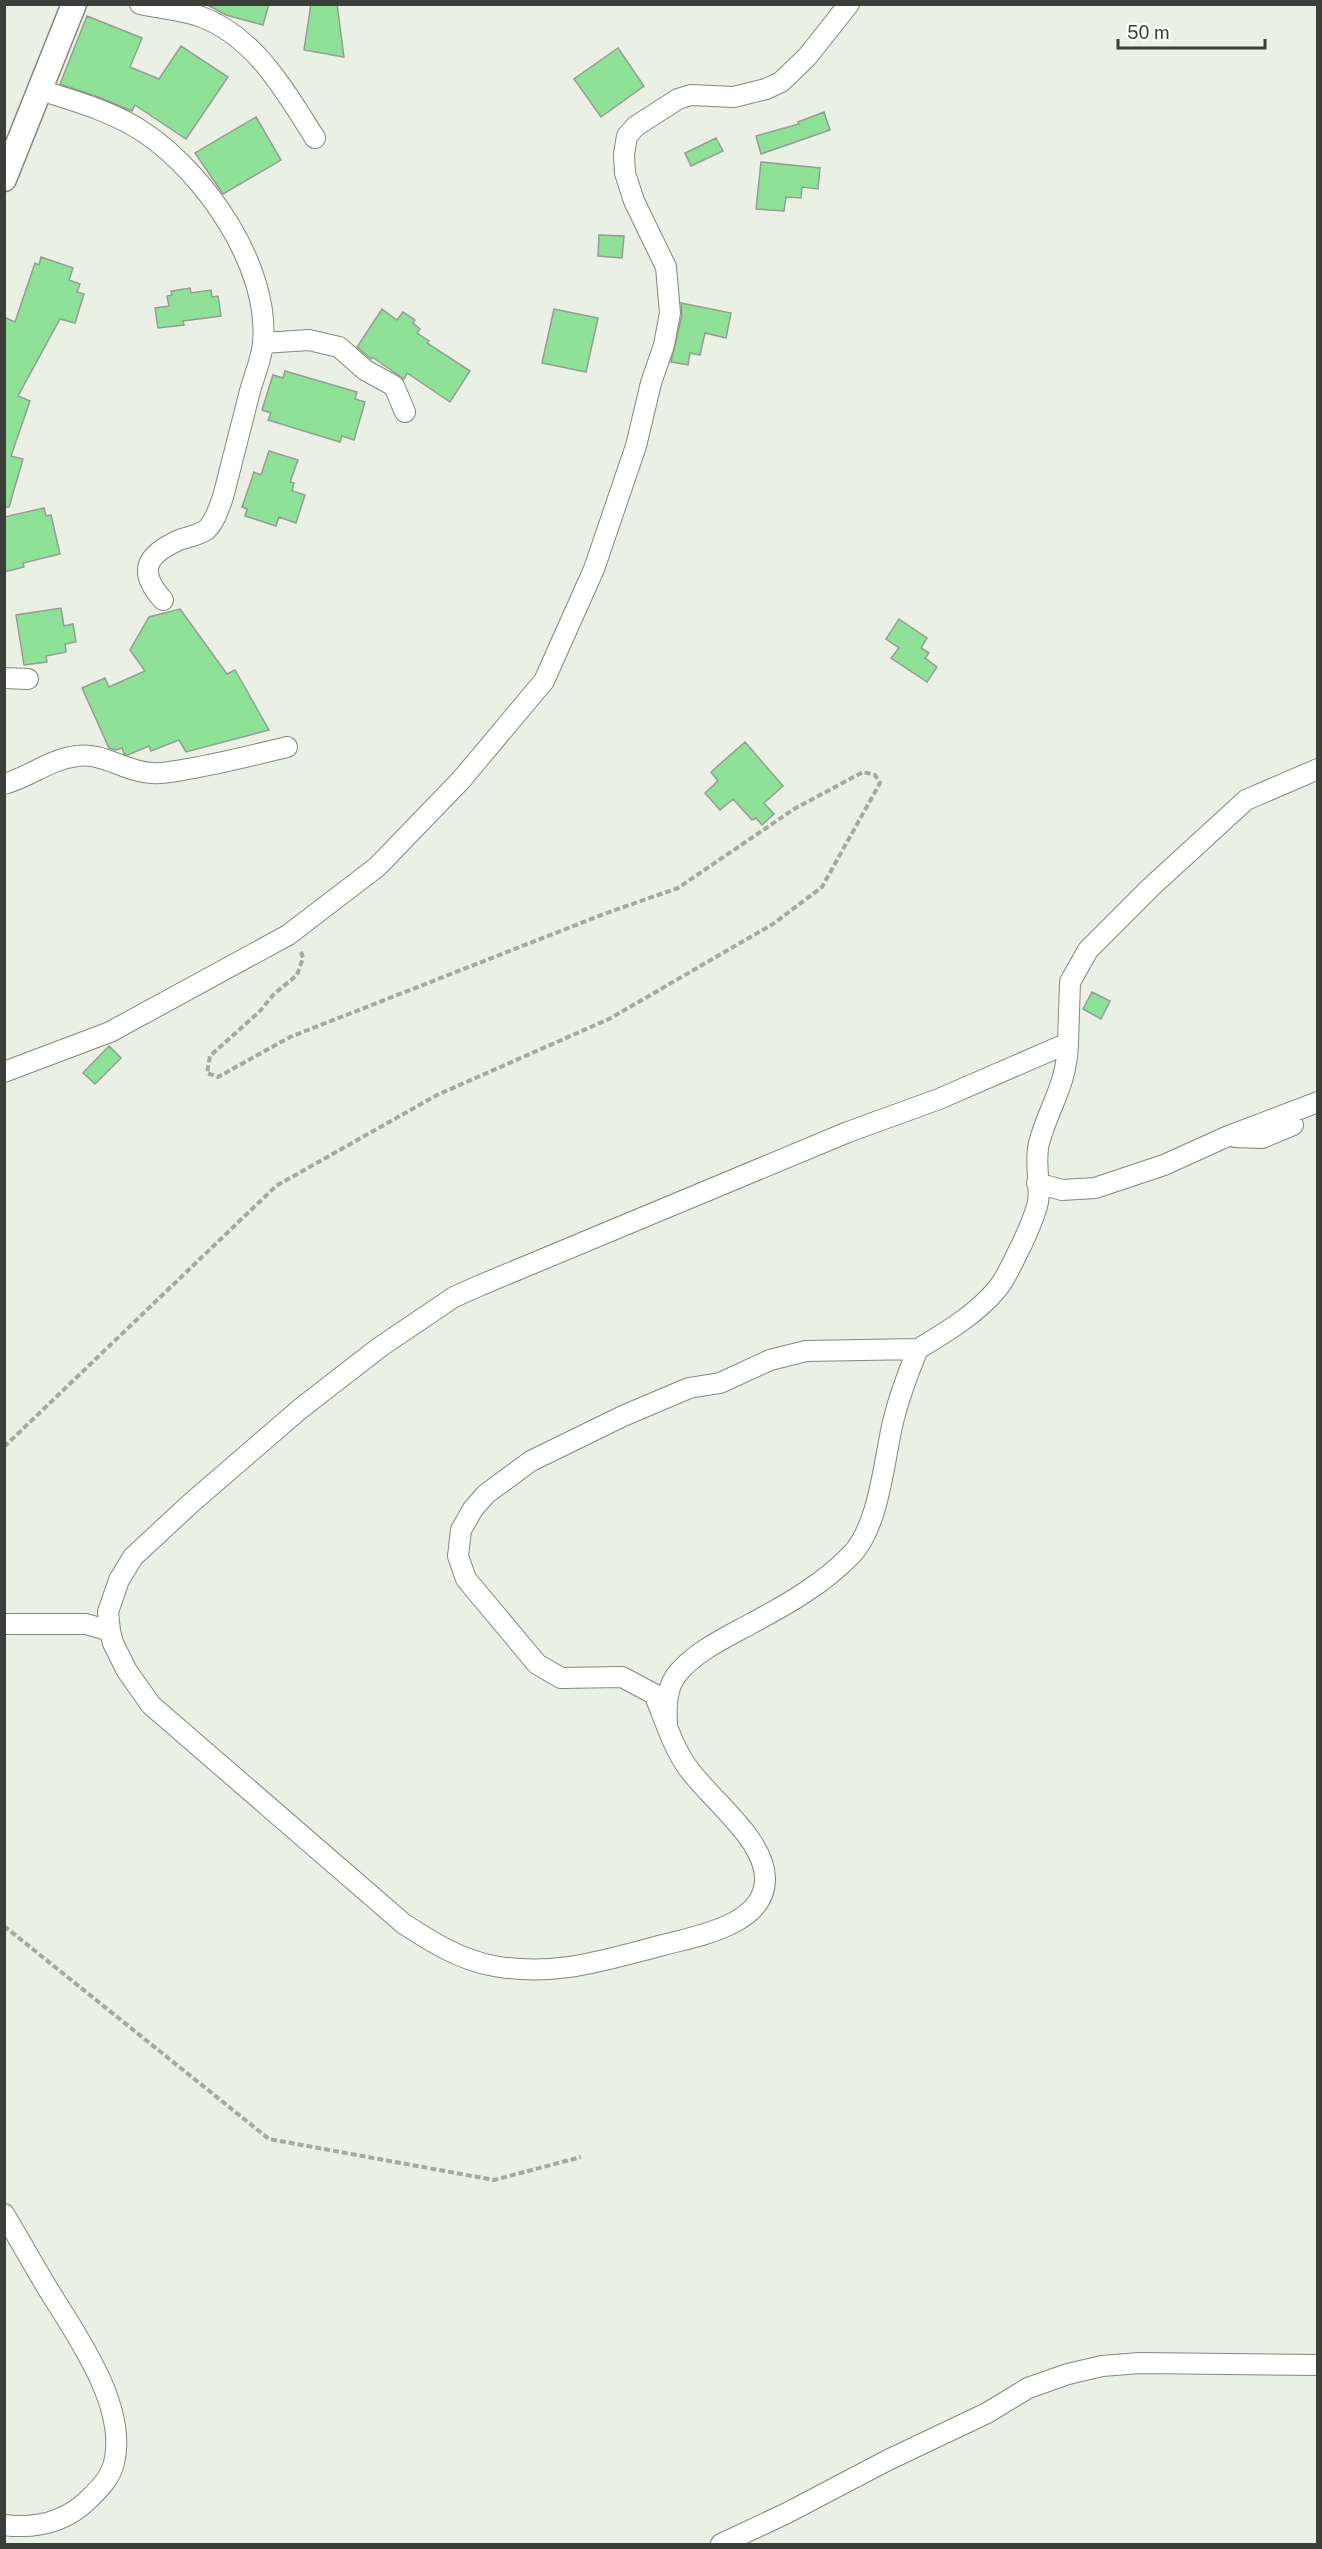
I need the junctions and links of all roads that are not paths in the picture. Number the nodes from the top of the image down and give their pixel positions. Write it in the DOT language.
graph roads {
  1 [pos="140,4"];
  2 [pos="849,4"];
  3 [pos="68,9"];
  4 [pos="200,10"];
  5 [pos="40,90"];
  6 [pos="315,138"];
  7 [pos="4,179"];
  8 [pos="263,343"];
  9 [pos="405,412"];
  10 [pos="163,600"];
  11 [pos="4,678"];
  12 [pos="28,679"];
  13 [pos="287,747"];
  14 [pos="1317,769"];
  15 [pos="4,784"];
  16 [pos="1068,1043"];
  17 [pos="4,1072"];
  18 [pos="1317,1102"];
  19 [pos="1317,1114"];
  20 [pos="1226,1137"];
  21 [pos="1037,1183"];
  22 [pos="918,1349"];
  23 [pos="4,1624"];
  24 [pos="110,1630"];
  25 [pos="667,1725"];
  26 [pos="4,2214"];
  27 [pos="1317,2365"];
  28 [pos="4,2525"];
  29 [pos="722,2544"];
  1 -- 4 [label="street"];
  2 -- 17 [label="street"];
  3 -- 5 [label="street"];
  4 -- 6 [label="street"];
  5 -- 7 [label="street"];
  5 -- 8 [label="street"];
  8 -- 9 [label="street"];
  8 -- 10 [label="street"];
  11 -- 12 [label="street"];
  13 -- 15 [label="street"];
  14 -- 16 [label="street"];
  16 -- 21 [label="street"];
  16 -- 24 [label="street"];
  18 -- 20 [label="street"];
  19 -- 20 [label="street"];
  20 -- 21 [label="street"];
  21 -- 22 [label="street"];
  22 -- 25 [label="street"];
  22 -- 25 [label="street"];
  23 -- 24 [label="street"];
  24 -- 25 [label="street"];
  26 -- 28 [label="street"];
  27 -- 29 [label="street"];
}
